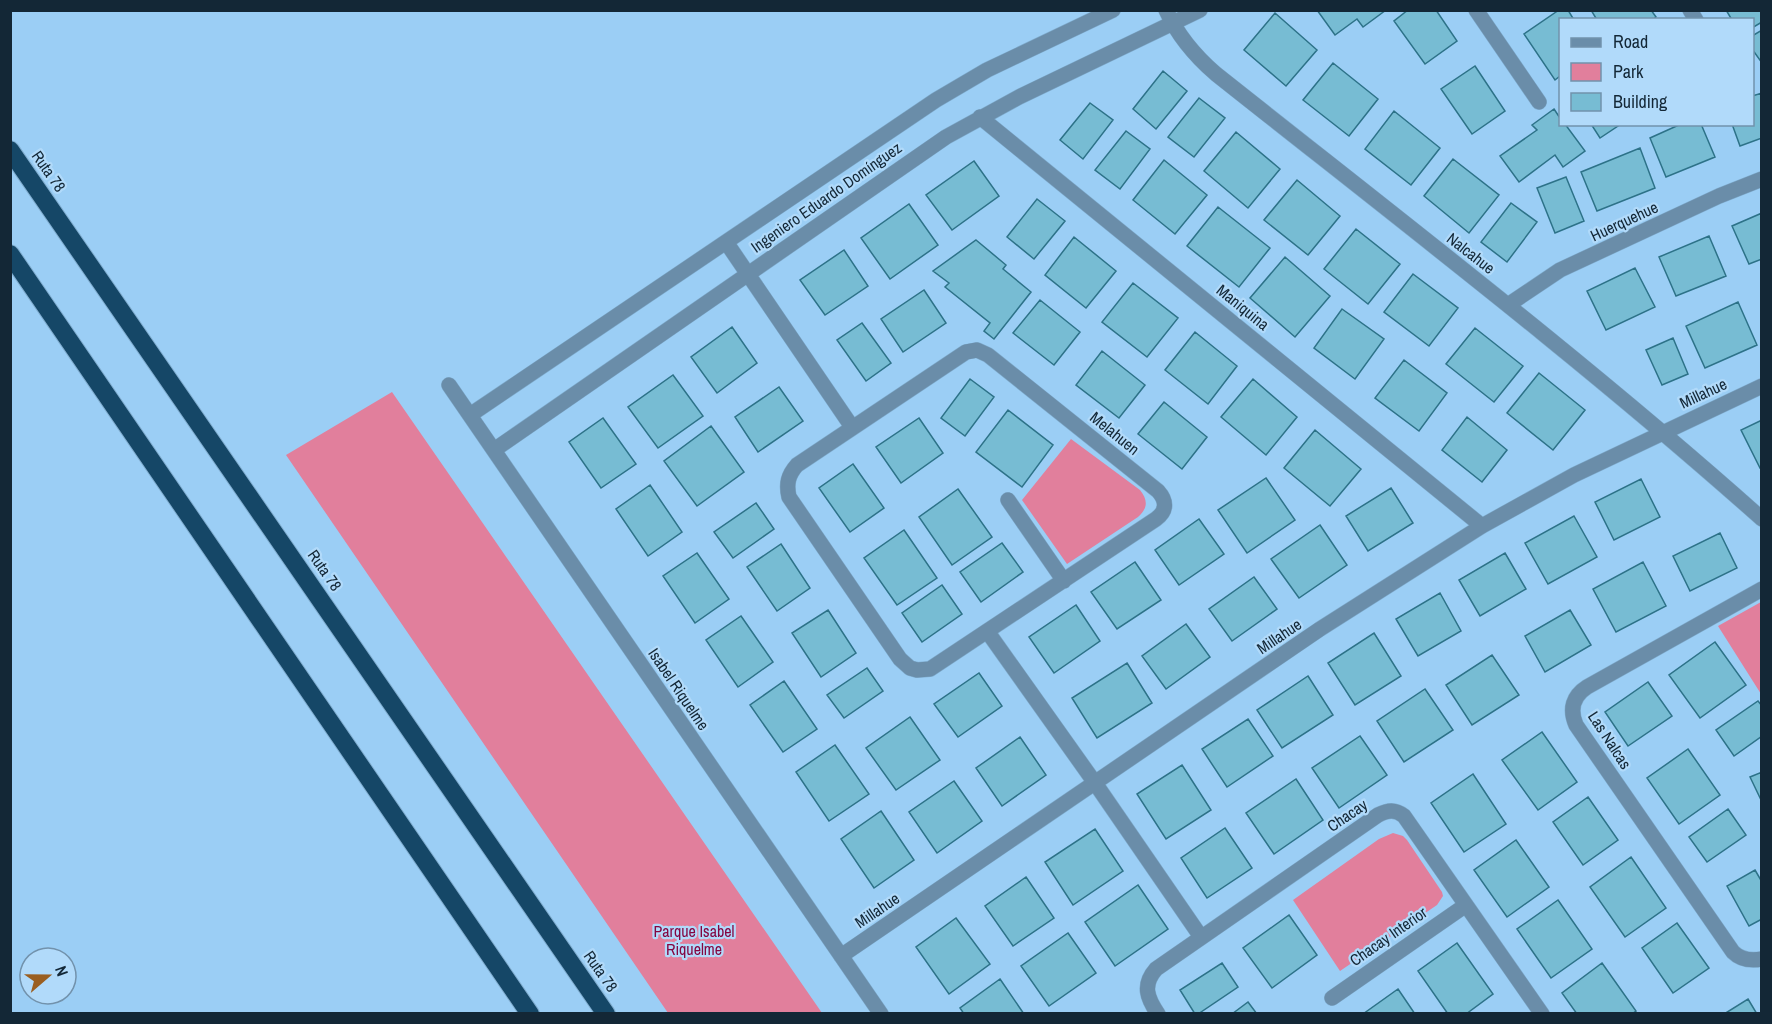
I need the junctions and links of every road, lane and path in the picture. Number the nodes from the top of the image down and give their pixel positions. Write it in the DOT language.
graph roads {
  1 [pos="1113,10"];
  2 [pos="1166,10"];
  3 [pos="1200,10"];
  4 [pos="1476,10"];
  5 [pos="1173,25"];
  6 [pos="1539,102"];
  7 [pos="980,117"];
  8 [pos="10,150"];
  9 [pos="1761,180"];
  10 [pos="726,242"];
  11 [pos="10,255"];
  12 [pos="747,273"];
  13 [pos="1508,305"];
  14 [pos="448,385"];
  15 [pos="1761,386"];
  16 [pos="470,415"];
  17 [pos="852,427"];
  18 [pos="1662,432"];
  19 [pos="494,450"];
  20 [pos="1008,500"];
  21 [pos="1761,519"];
  22 [pos="1482,526"];
  23 [pos="1064,580"];
  24 [pos="1761,589"];
  25 [pos="987,631"];
  26 [pos="1095,783"];
  27 [pos="1466,905"];
  28 [pos="1201,938"];
  29 [pos="841,956"];
  30 [pos="1761,959"];
  31 [pos="1332,998"];
  32 [pos="530,1014"];
  33 [pos="606,1014"];
  34 [pos="881,1014"];
  35 [pos="1158,1014"];
  36 [pos="1542,1014"];
  1 -- 10 [label="street, Ingeniero Eduardo Domínguez"];
  2 -- 5 [label="street, Nalcahue"];
  3 -- 5 [label="street, Ingeniero Eduardo Domínguez"];
  4 -- 6 [label="street"];
  5 -- 7 [label="street, Ingeniero Eduardo Domínguez"];
  5 -- 13 [label="street, Nalcahue"];
  7 -- 12 [label="street, Ingeniero Eduardo Domínguez"];
  7 -- 22 [label="street, Maniquina"];
  8 -- 33 [label="highway, Ruta 78"];
  9 -- 13 [label="street, Huerquehue"];
  10 -- 12 [label="street"];
  10 -- 16 [label="street, Ingeniero Eduardo Domínguez"];
  11 -- 32 [label="highway"];
  12 -- 17 [label="street"];
  12 -- 19 [label="street, Ingeniero Eduardo Domínguez"];
  13 -- 18 [label="street, Nalcahue"];
  14 -- 16 [label="street, Isabel Riquelme"];
  15 -- 18 [label="street, Millahue"];
  16 -- 19 [label="street, Isabel Riquelme"];
  17 -- 23 [label="street, Melahuen"];
  17 -- 25 [label="street, Melahuen"];
  18 -- 21 [label="street, Nalcahue"];
  18 -- 22 [label="street, Millahue"];
  19 -- 29 [label="street, Isabel Riquelme"];
  20 -- 23 [label="street"];
  22 -- 26 [label="street, Millahue"];
  23 -- 25 [label="street, Melahuen"];
  24 -- 30 [label="street, Las Nalcas"];
  25 -- 26 [label="street"];
  26 -- 28 [label="street"];
  26 -- 29 [label="street, Millahue"];
  27 -- 28 [label="street, Chacay"];
  27 -- 31 [label="street, Chacay Interior"];
  27 -- 36 [label="street, Chacay"];
  28 -- 35 [label="street, Chacay"];
  29 -- 34 [label="street, Isabel Riquelme"];
}
